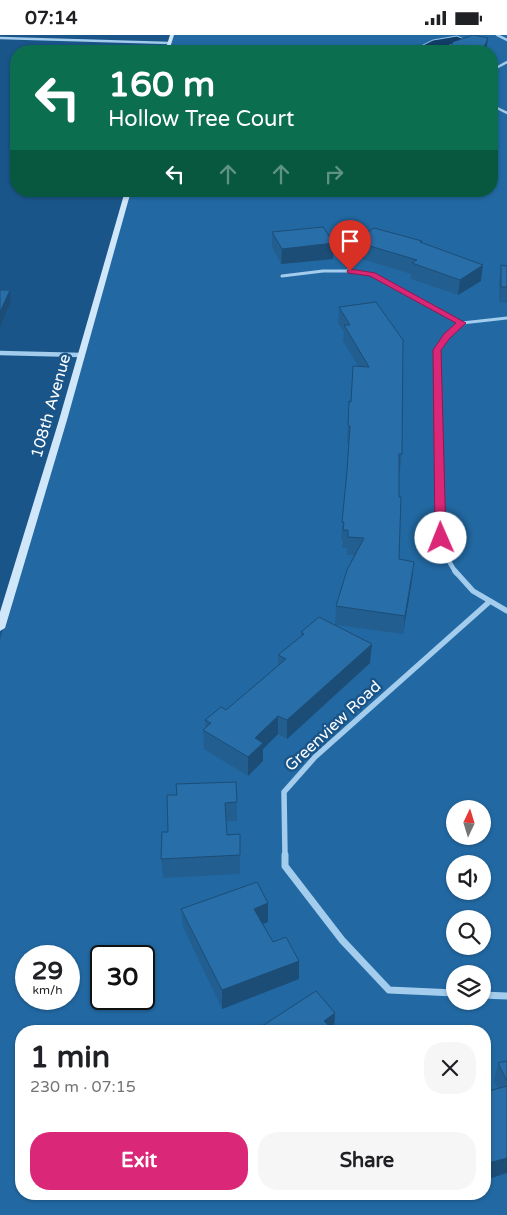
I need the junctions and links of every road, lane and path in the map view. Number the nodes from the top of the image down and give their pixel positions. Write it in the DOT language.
graph roads {
  1 [pos="172,35"];
  2 [pos="497,35"];
  3 [pos="0,38"];
  4 [pos="507,40"];
  5 [pos="170,43"];
  6 [pos="126,197"];
  7 [pos="282,276"];
  8 [pos="507,318"];
  9 [pos="462,323"];
  10 [pos="0,353"];
  11 [pos="81,355"];
  12 [pos="488,603"];
  13 [pos="507,611"];
  14 [pos="0,628"];
  15 [pos="446,993"];
  16 [pos="491,995"];
  17 [pos="507,996"];
  1 -- 5 [label="street"];
  2 -- 4 [label="street"];
  3 -- 5 [label="street"];
  6 -- 11 [label="street, 108th Avenue"];
  7 -- 9 [label="street"];
  8 -- 9 [label="street"];
  9 -- 12 [label="street"];
  10 -- 11 [label="street"];
  11 -- 14 [label="street, 108th Avenue"];
  12 -- 13 [label="street"];
  12 -- 15 [label="street, Greenview Road"];
  16 -- 17 [label="street"];
}
